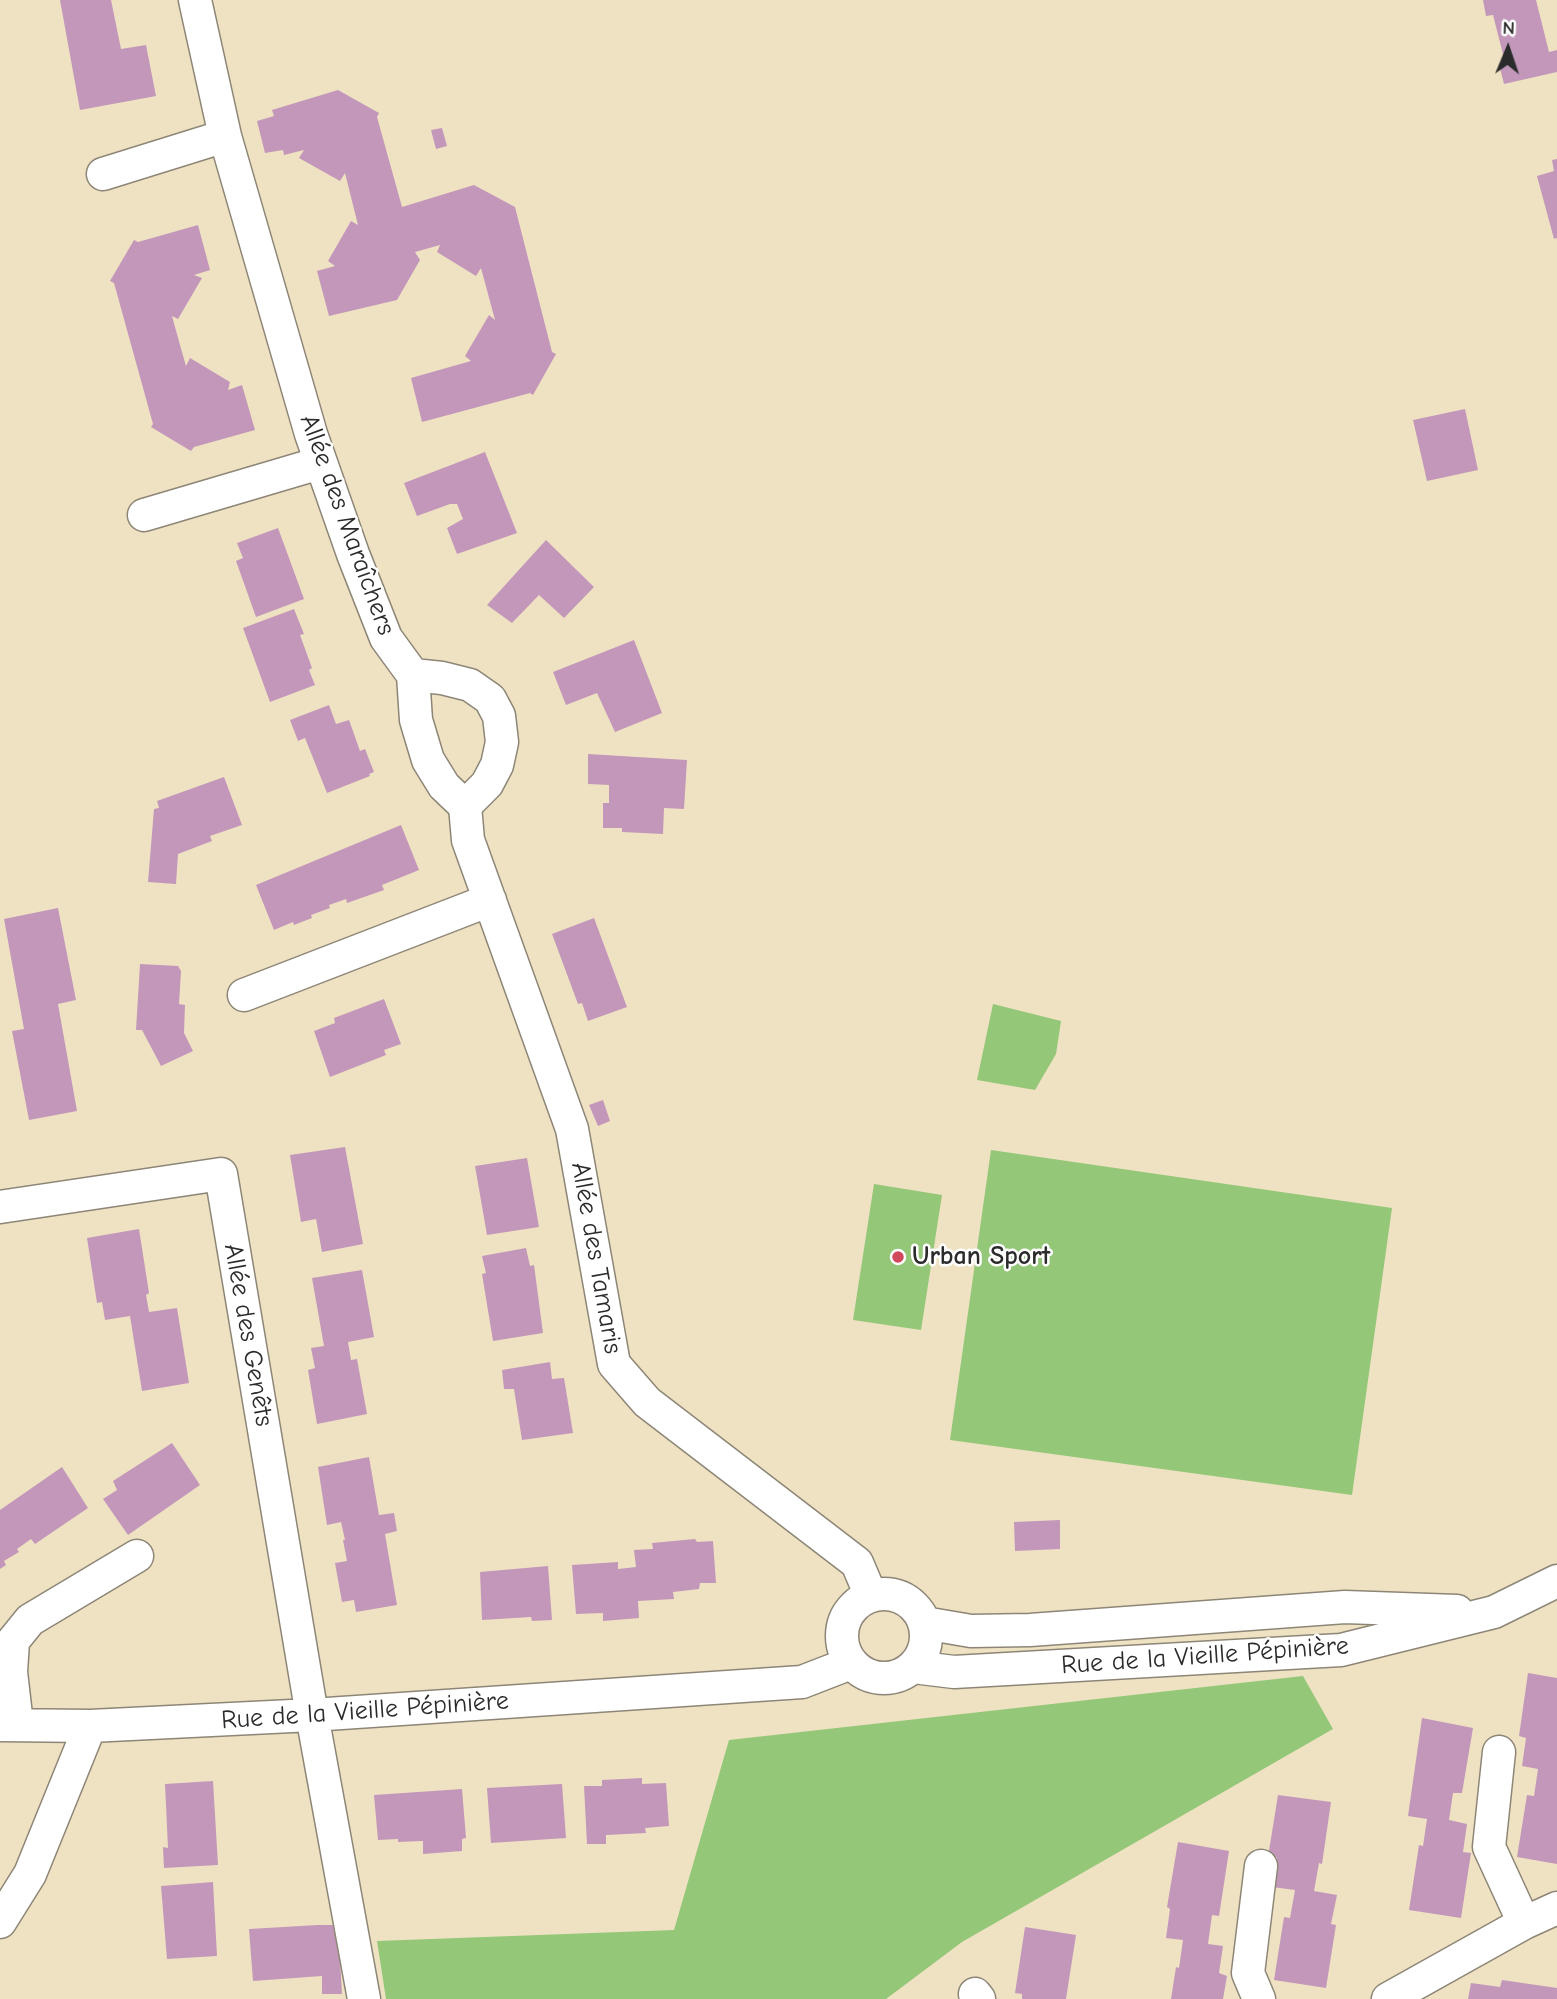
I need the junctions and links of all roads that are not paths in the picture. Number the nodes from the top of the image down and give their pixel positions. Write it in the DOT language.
graph roads {
  1 [pos="195,0"];
  2 [pos="225,136"];
  3 [pos="103,174"];
  4 [pos="320,463"];
  5 [pos="144,515"];
  6 [pos="413,675"];
  7 [pos="465,806"];
  8 [pos="489,900"];
  9 [pos="244,995"];
  10 [pos="0,1207"];
  11 [pos="138,1556"];
  12 [pos="1557,1581"];
  13 [pos="871,1596"];
  14 [pos="1494,1612"];
  15 [pos="924,1623"];
  16 [pos="851,1662"];
  17 [pos="913,1667"];
  18 [pos="312,1715"];
  19 [pos="8,1724"];
  20 [pos="90,1727"];
  21 [pos="1499,1752"];
  22 [pos="1261,1867"];
  23 [pos="1557,1908"];
  24 [pos="0,1922"];
  25 [pos="1524,1923"];
  26 [pos="364,1999"];
  27 [pos="1259,1999"];
  28 [pos="1388,1999"];
  1 -- 2 [label="street, Allée des Maraîchers"];
  2 -- 3 [label="street"];
  2 -- 4 [label="street, Allée des Maraîchers"];
  4 -- 5 [label="street"];
  4 -- 6 [label="street, Allée des Maraîchers"];
  6 -- 7 [label="street"];
  6 -- 7 [label="street"];
  7 -- 8 [label="street"];
  8 -- 9 [label="street"];
  8 -- 13 [label="street, Allée des Tamaris"];
  10 -- 18 [label="street, Allée des Genêts"];
  11 -- 19 [label="street"];
  12 -- 14 [label="street, Rue de la Vieille Pépinière"];
  13 -- 15 [label="street"];
  13 -- 16 [label="street"];
  14 -- 15 [label="street, Rue de la Vieille Pépinière"];
  14 -- 17 [label="street, Rue de la Vieille Pépinière"];
  15 -- 17 [label="street"];
  16 -- 17 [label="street, Rue de la Vieille Pépinière"];
  16 -- 18 [label="street, Rue de la Vieille Pépinière"];
  18 -- 20 [label="street, Rue de la Vieille Pépinière"];
  18 -- 26 [label="street"];
  19 -- 20 [label="street, Rue de la Vieille Pépinière"];
  20 -- 24 [label="street"];
  21 -- 25 [label="street"];
  22 -- 27 [label="street"];
  23 -- 25 [label="street"];
  25 -- 28 [label="street"];
}
